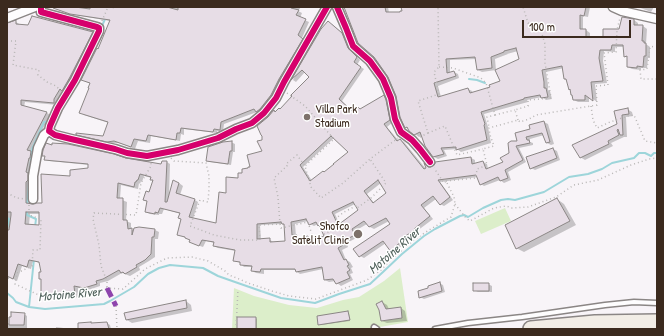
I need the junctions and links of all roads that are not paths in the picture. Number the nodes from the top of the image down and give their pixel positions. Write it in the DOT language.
graph roads {
  1 [pos="36,7"];
  2 [pos="41,7"];
  3 [pos="328,7"];
  4 [pos="337,7"];
  5 [pos="612,7"];
  6 [pos="7,18"];
  7 [pos="657,19"];
  8 [pos="49,130"];
  9 [pos="430,162"];
  10 [pos="33,199"];
  11 [pos="657,303"];
  12 [pos="657,322"];
  13 [pos="435,329"];
  14 [pos="530,329"];
  1 -- 6 [label="street"];
  2 -- 8 [label="street"];
  3 -- 8 [label="street"];
  4 -- 9 [label="street"];
  5 -- 7 [label="street"];
  8 -- 10 [label="street"];
  11 -- 13 [label="lane"];
  12 -- 14 [label="highway"];
}
